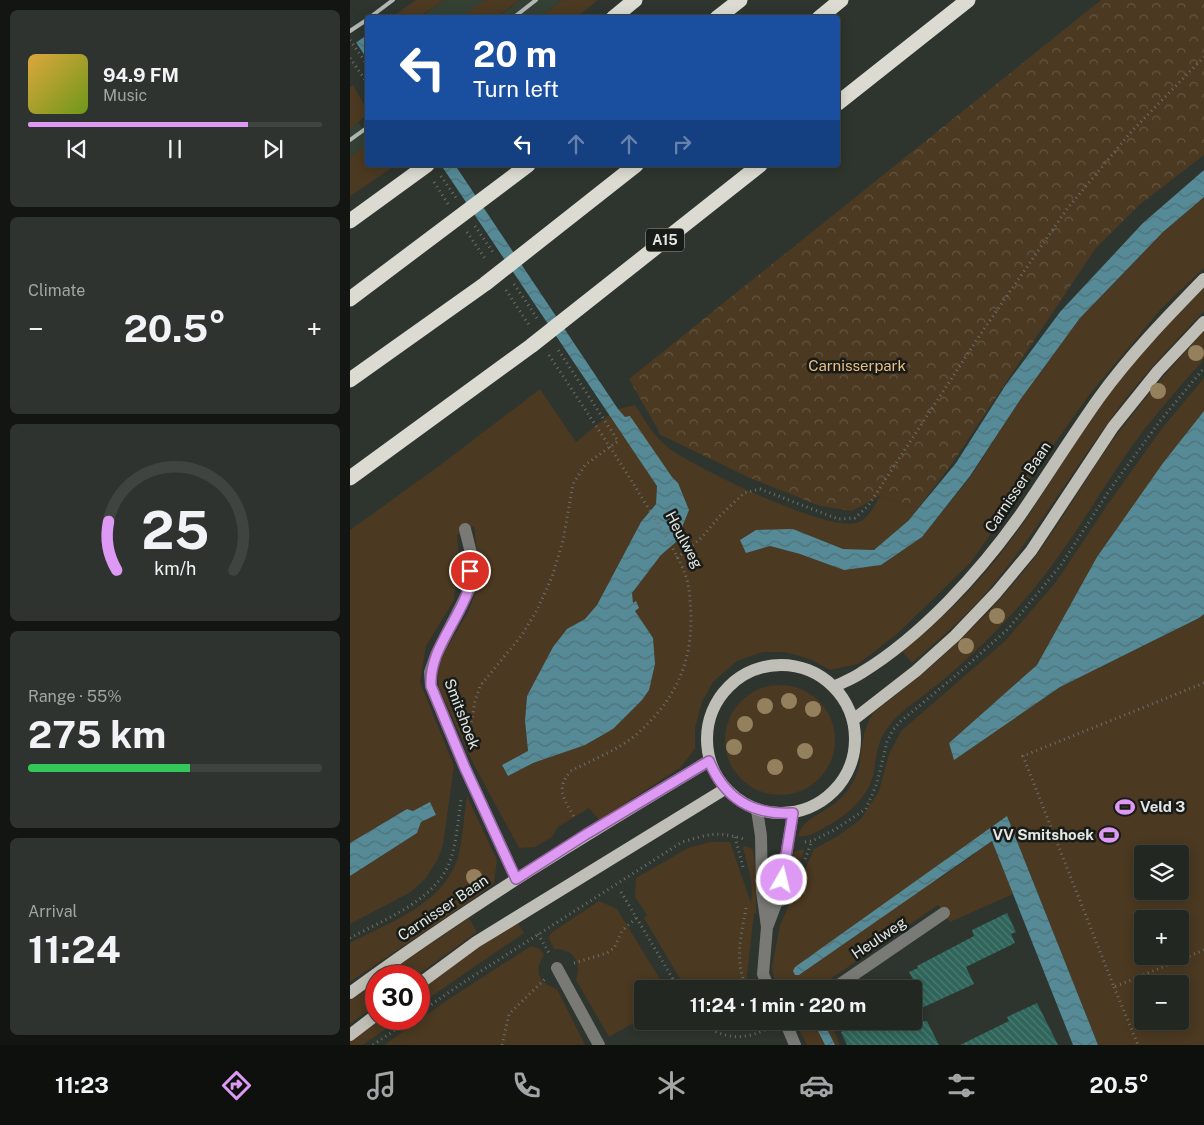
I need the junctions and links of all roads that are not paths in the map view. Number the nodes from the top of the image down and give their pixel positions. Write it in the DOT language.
graph roads {
  1 [pos="635,0"];
  2 [pos="740,0"];
  3 [pos="841,0"];
  4 [pos="968,0"];
  5 [pos="617,15"];
  6 [pos="722,15"];
  7 [pos="823,15"];
  8 [pos="840,101"];
  9 [pos="424,167"];
  10 [pos="525,167"];
  11 [pos="633,167"];
  12 [pos="757,167"];
  13 [pos="350,221"];
  14 [pos="1204,279"];
  15 [pos="350,299"];
  16 [pos="1204,322"];
  17 [pos="350,380"];
  18 [pos="350,478"];
  19 [pos="466,529"];
  20 [pos="834,687"];
  21 [pos="853,720"];
  22 [pos="709,761"];
  23 [pos="725,789"];
  24 [pos="757,810"];
  25 [pos="793,813"];
  26 [pos="516,879"];
  27 [pos="944,913"];
  28 [pos="767,927"];
  29 [pos="557,968"];
  30 [pos="430,976"];
  31 [pos="766,980"];
  32 [pos="846,980"];
  33 [pos="350,993"];
  34 [pos="365,1023"];
  35 [pos="789,1030"];
  36 [pos="350,1035"];
  37 [pos="599,1045"];
  38 [pos="795,1045"];
  1 -- 5 [label="highway"];
  2 -- 6 [label="highway"];
  3 -- 7 [label="highway"];
  4 -- 8 [label="highway"];
  9 -- 13 [label="highway"];
  10 -- 15 [label="highway"];
  11 -- 17 [label="highway"];
  12 -- 18 [label="highway, A15"];
  14 -- 20 [label="main road, Carnisser Baan"];
  16 -- 21 [label="main road"];
  19 -- 26 [label="street, Smitshoek"];
  20 -- 21 [label="main road"];
  20 -- 22 [label="main road"];
  21 -- 25 [label="main road"];
  22 -- 23 [label="main road"];
  22 -- 26 [label="main road, Carnisser Baan"];
  23 -- 24 [label="main road"];
  23 -- 30 [label="main road"];
  24 -- 25 [label="main road"];
  24 -- 28 [label="street"];
  25 -- 28 [label="street"];
  26 -- 33 [label="main road, Carnisser Baan"];
  27 -- 32 [label="street, Heulweg"];
  28 -- 31 [label="street"];
  29 -- 37 [label="street"];
  34 -- 36 [label="main road"];
  35 -- 38 [label="street"];
}
